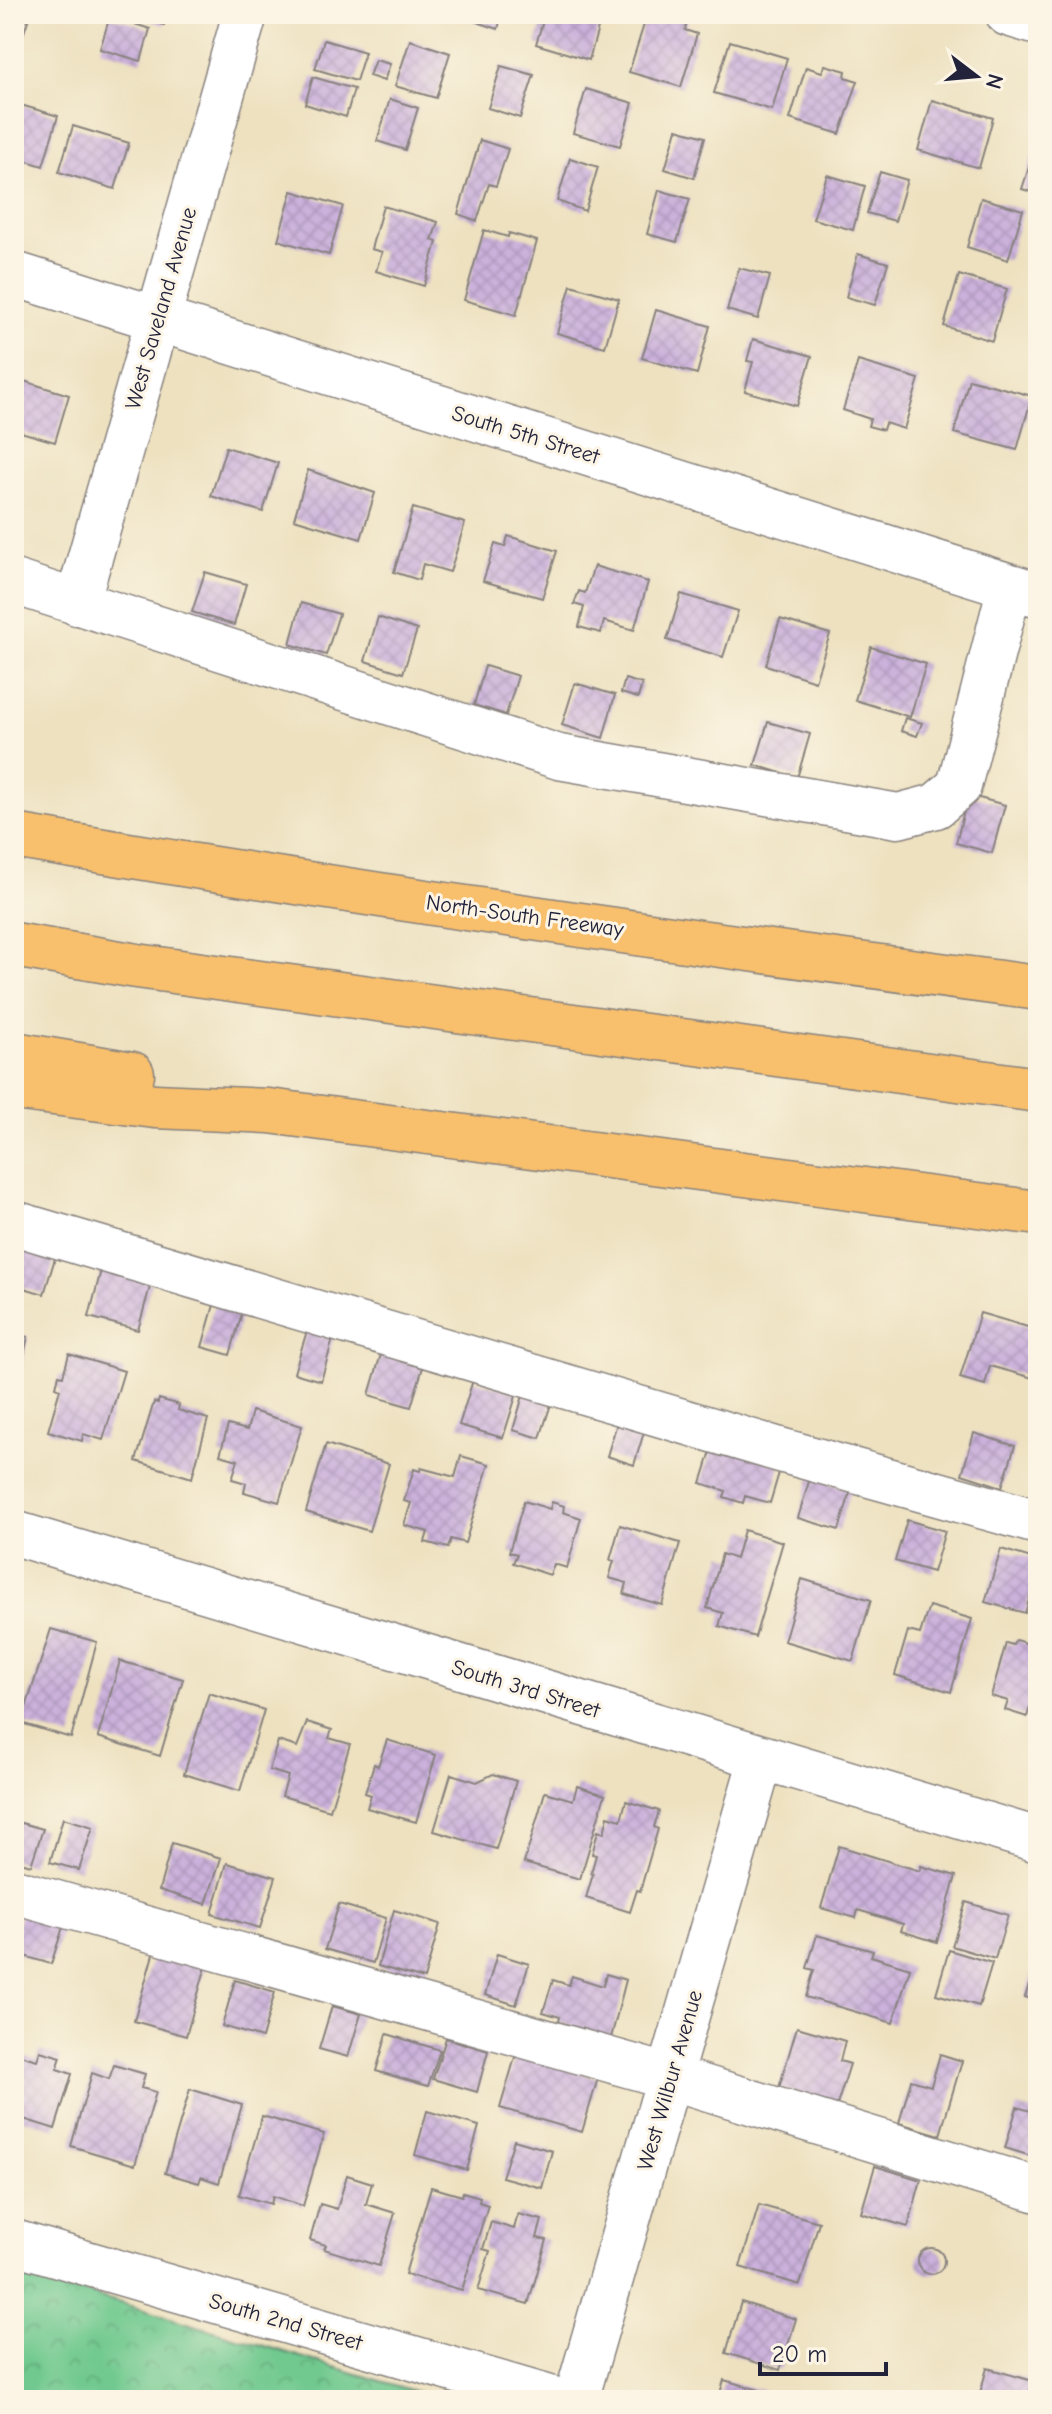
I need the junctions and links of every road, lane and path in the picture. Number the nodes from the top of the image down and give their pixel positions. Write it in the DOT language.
graph roads {
  1 [pos="245,14"];
  2 [pos="1008,14"];
  3 [pos="1038,23"];
  4 [pos="14,274"];
  5 [pos="157,318"];
  6 [pos="14,582"];
  7 [pos="1024,590"];
  8 [pos="77,603"];
  9 [pos="14,836"];
  10 [pos="14,945"];
  11 [pos="854,964"];
  12 [pos="1038,976"];
  13 [pos="1038,988"];
  14 [pos="14,1054"];
  15 [pos="14,1088"];
  16 [pos="1038,1090"];
  17 [pos="269,1111"];
  18 [pos="1038,1213"];
  19 [pos="14,1223"];
  20 [pos="1038,1522"];
  21 [pos="14,1533"];
  22 [pos="761,1759"];
  23 [pos="1038,1840"];
  24 [pos="14,1891"];
  25 [pos="670,2077"];
  26 [pos="1038,2190"];
  27 [pos="14,2242"];
  28 [pos="557,2400"];
  29 [pos="576,2400"];
  1 -- 5 [label="street, West Saveland Avenue"];
  2 -- 3 [label="street"];
  4 -- 5 [label="street, South 5th Street"];
  5 -- 7 [label="street, South 5th Street"];
  5 -- 8 [label="street, West Saveland Avenue"];
  6 -- 8 [label="street"];
  7 -- 8 [label="street"];
  9 -- 11 [label="highway, North-South Freeway"];
  10 -- 16 [label="highway"];
  11 -- 12 [label="highway"];
  11 -- 13 [label="highway, North-South Freeway"];
  14 -- 17 [label="highway"];
  15 -- 17 [label="highway"];
  17 -- 18 [label="highway"];
  19 -- 20 [label="street"];
  21 -- 22 [label="street, South 3rd Street"];
  22 -- 23 [label="street, South 3rd Street"];
  22 -- 25 [label="street, West Wilbur Avenue"];
  24 -- 25 [label="street"];
  25 -- 26 [label="street"];
  25 -- 29 [label="street, West Wilbur Avenue"];
  27 -- 28 [label="street, South 2nd Street"];
}
